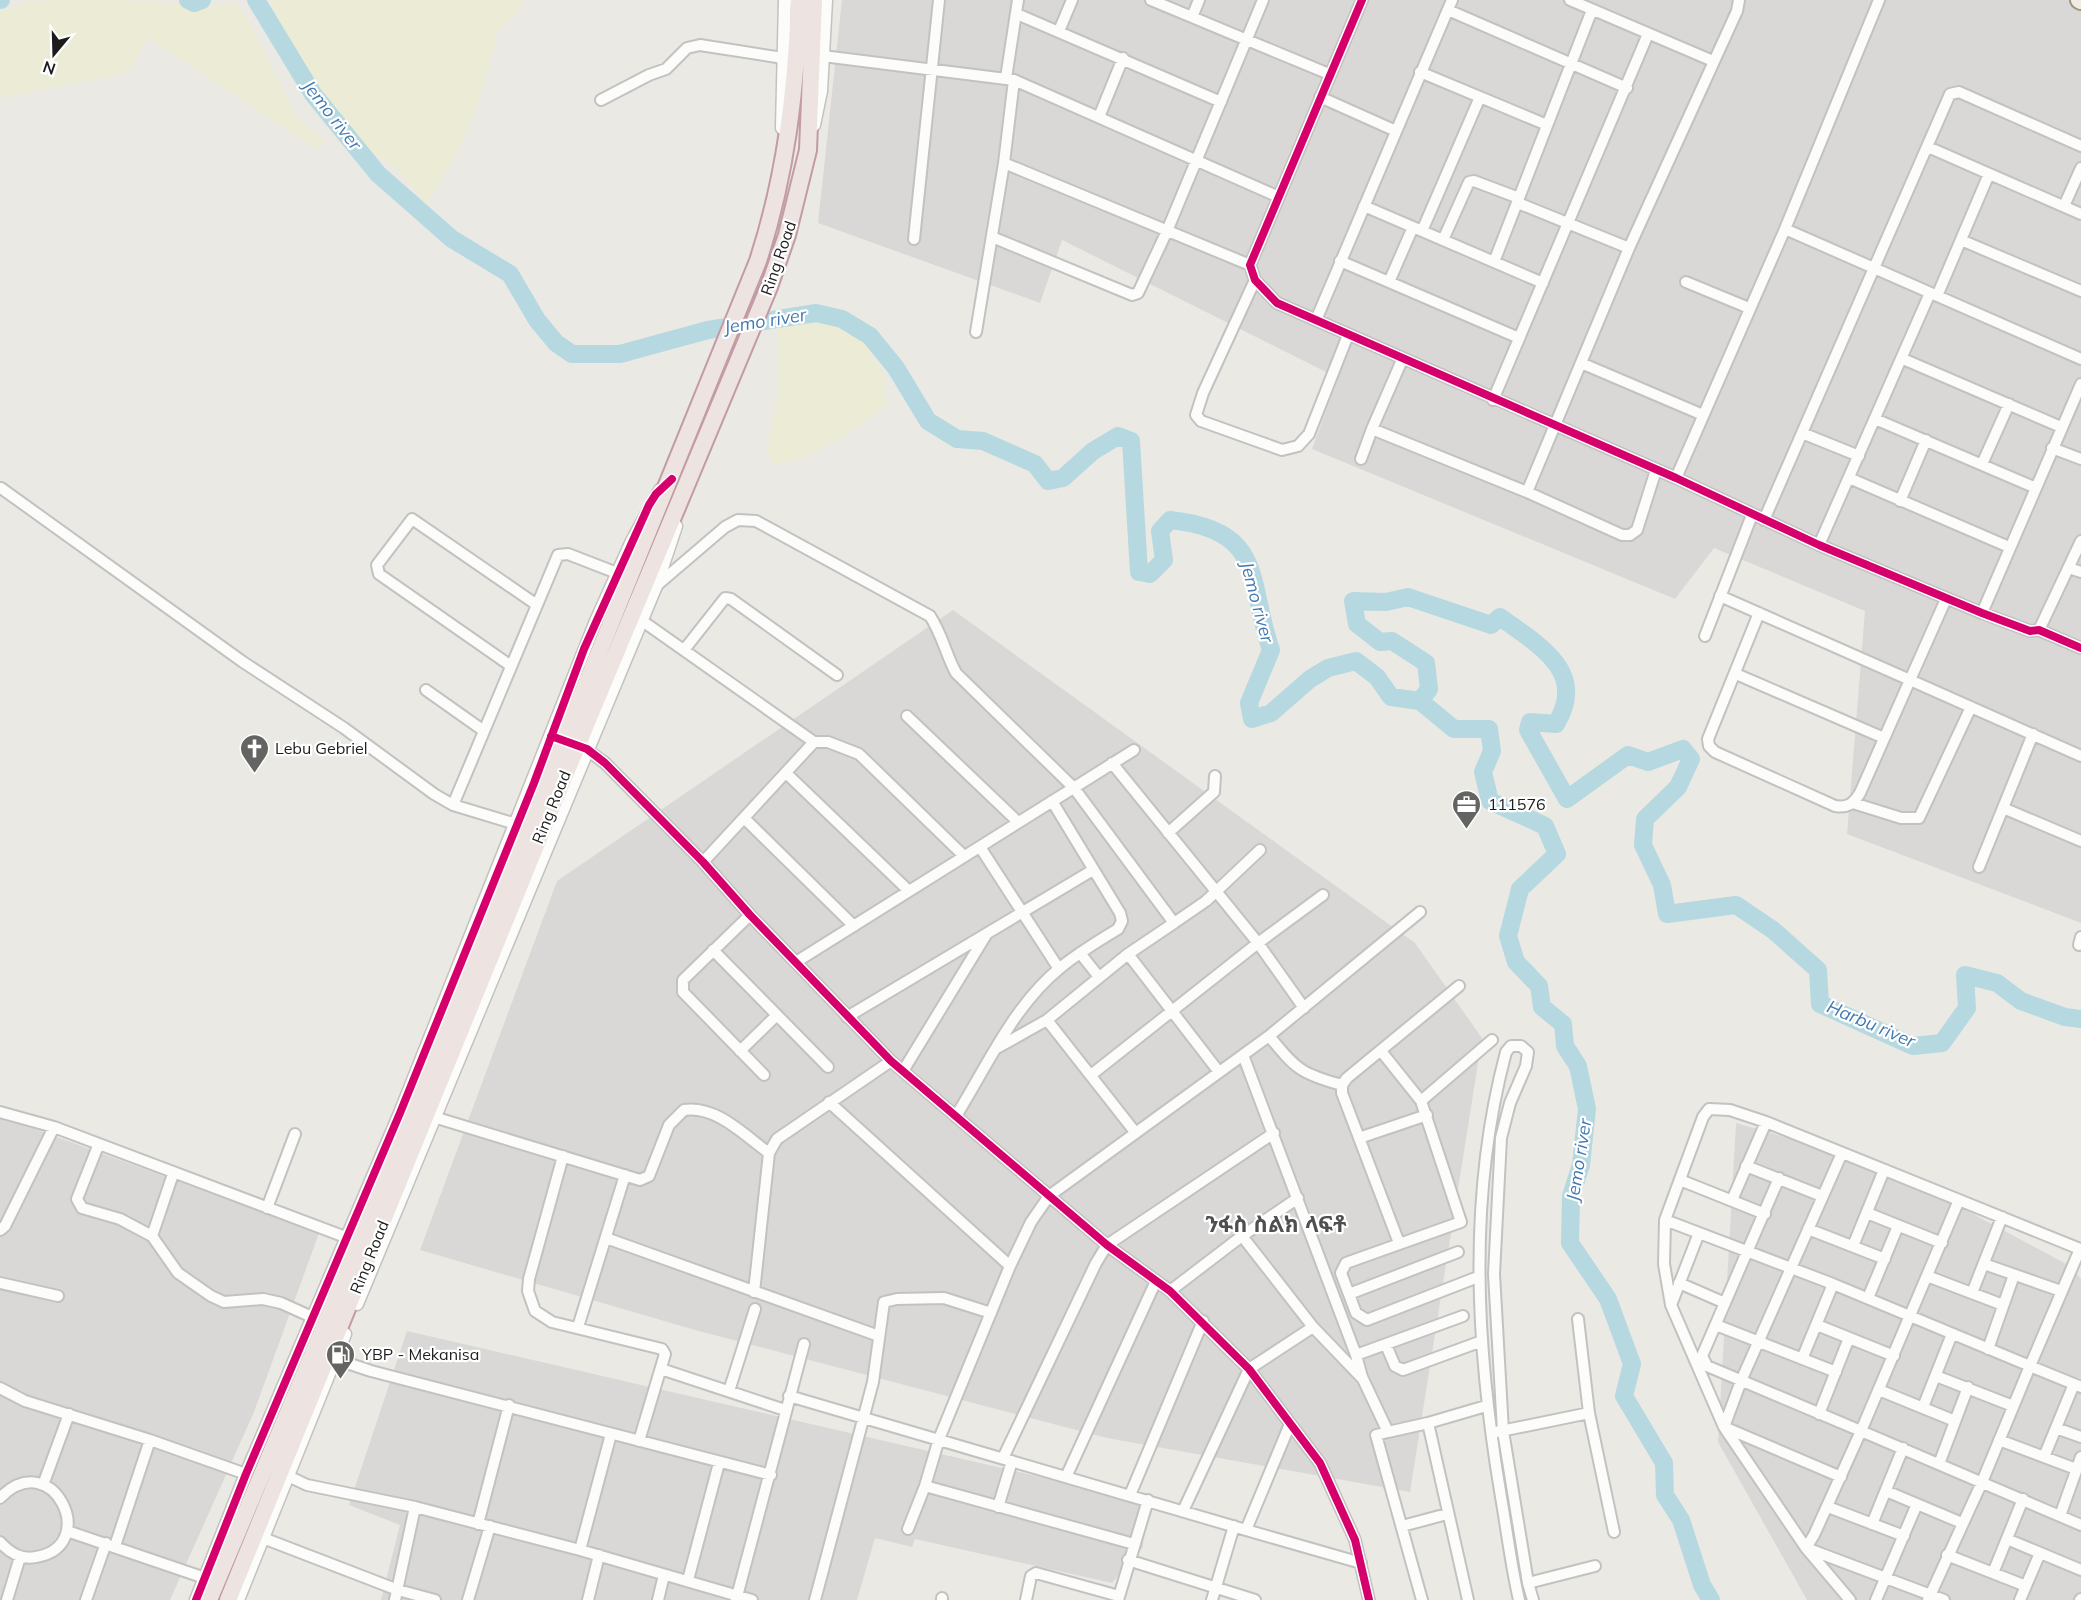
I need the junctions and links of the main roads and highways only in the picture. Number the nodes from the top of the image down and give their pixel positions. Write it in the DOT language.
graph roads {
  1 [pos="800,0"];
  2 [pos="814,0"];
  3 [pos="678,483"];
  4 [pos="570,743"];
  5 [pos="209,1600"];
  6 [pos="228,1600"];
  1 -- 3 [label="highway, Ring Road"];
  2 -- 3 [label="highway, Ring Road"];
  3 -- 4 [label="highway, Ring Road"];
  4 -- 5 [label="highway, Ring Road"];
  4 -- 6 [label="highway, Ring Road"];
}
